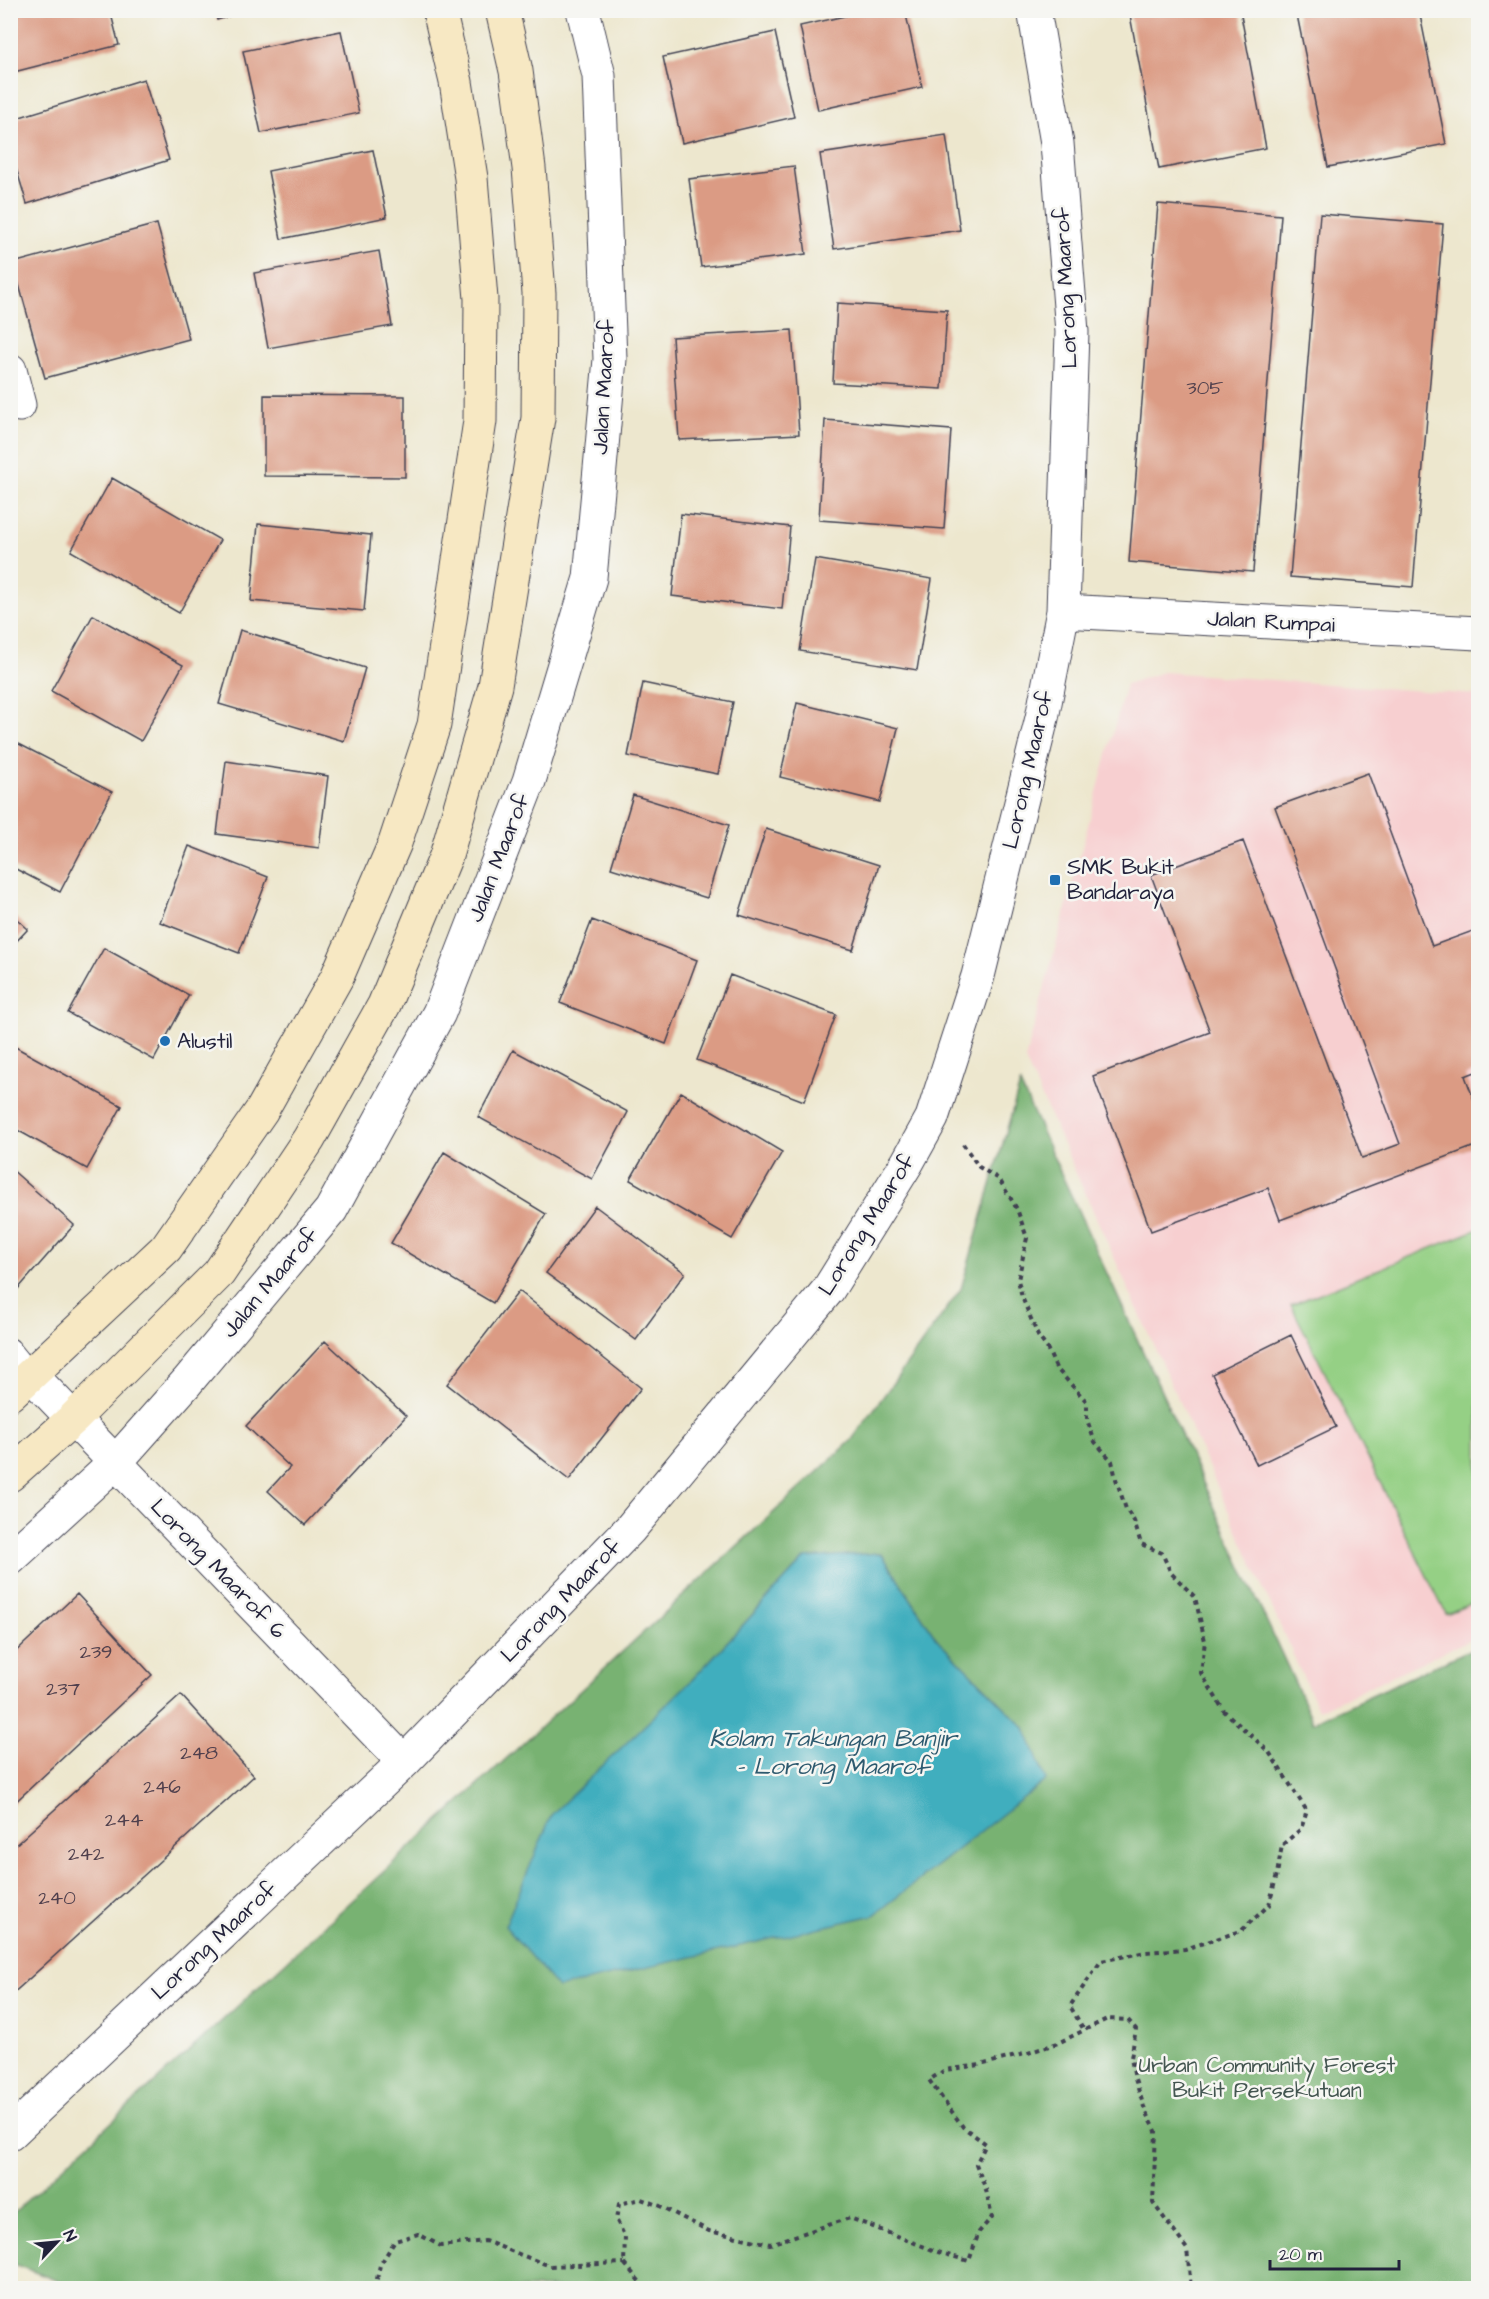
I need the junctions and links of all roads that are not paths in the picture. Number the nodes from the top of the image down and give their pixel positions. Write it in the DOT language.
graph roads {
  1 [pos="439,10"];
  2 [pos="502,10"];
  3 [pos="583,10"];
  4 [pos="1034,10"];
  5 [pos="10,370"];
  6 [pos="19,405"];
  7 [pos="1063,611"];
  8 [pos="1479,633"];
  9 [pos="10,1349"];
  10 [pos="21,1385"];
  11 [pos="73,1419"];
  12 [pos="115,1463"];
  13 [pos="10,1475"];
  14 [pos="10,1559"];
  15 [pos="404,1762"];
  16 [pos="10,2134"];
  1 -- 10 [label="main road"];
  2 -- 11 [label="main road, Jalan Maarof"];
  3 -- 12 [label="street, Jalan Maarof"];
  4 -- 7 [label="street, Lorong Maarof"];
  5 -- 6 [label="street"];
  7 -- 8 [label="street, Jalan Rumpai"];
  7 -- 15 [label="street, Lorong Maarof"];
  9 -- 10 [label="lane"];
  10 -- 11 [label="street, Lorong Maarof 6"];
  11 -- 12 [label="street, Lorong Maarof 6"];
  11 -- 13 [label="main road, Jalan Maarof"];
  12 -- 14 [label="street, Jalan Maarof"];
  12 -- 15 [label="street, Lorong Maarof 6"];
  15 -- 16 [label="street, Lorong Maarof"];
}
